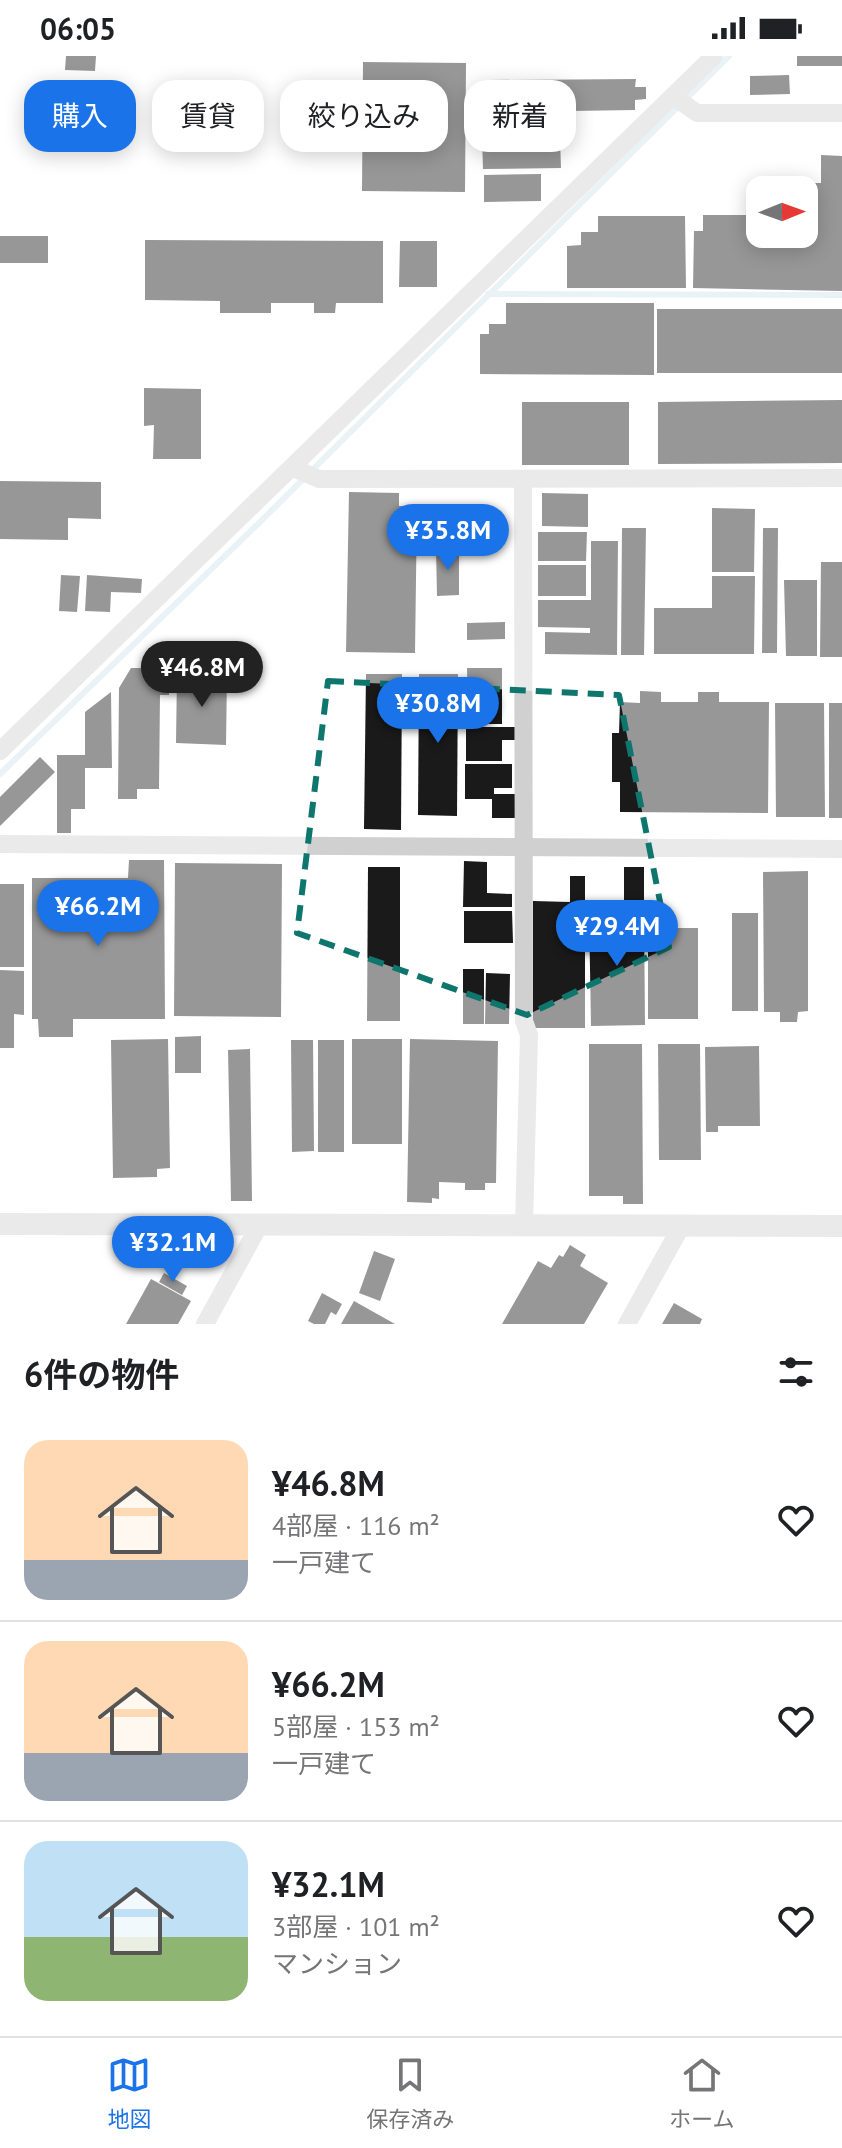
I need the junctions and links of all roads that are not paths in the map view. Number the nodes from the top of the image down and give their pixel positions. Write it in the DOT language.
graph roads {
  1 [pos="714,56"];
  2 [pos="673,96"];
  3 [pos="842,113"];
  4 [pos="293,468"];
  5 [pos="842,478"];
  6 [pos="523,479"];
  7 [pos="0,751"];
  8 [pos="0,844"];
  9 [pos="523,847"];
  10 [pos="842,849"];
  11 [pos="0,1224"];
  12 [pos="260,1224"];
  13 [pos="524,1225"];
  14 [pos="682,1225"];
  15 [pos="842,1226"];
  16 [pos="205,1324"];
  17 [pos="627,1324"];
  1 -- 2 [label="street"];
  2 -- 3 [label="street"];
  2 -- 4 [label="street"];
  4 -- 6 [label="street"];
  4 -- 7 [label="street"];
  5 -- 6 [label="street"];
  6 -- 9 [label="street"];
  8 -- 9 [label="street"];
  9 -- 10 [label="street"];
  9 -- 13 [label="street"];
  11 -- 12 [label="street"];
  12 -- 13 [label="street"];
  12 -- 16 [label="street"];
  13 -- 14 [label="street"];
  14 -- 15 [label="street"];
  14 -- 17 [label="street"];
}
